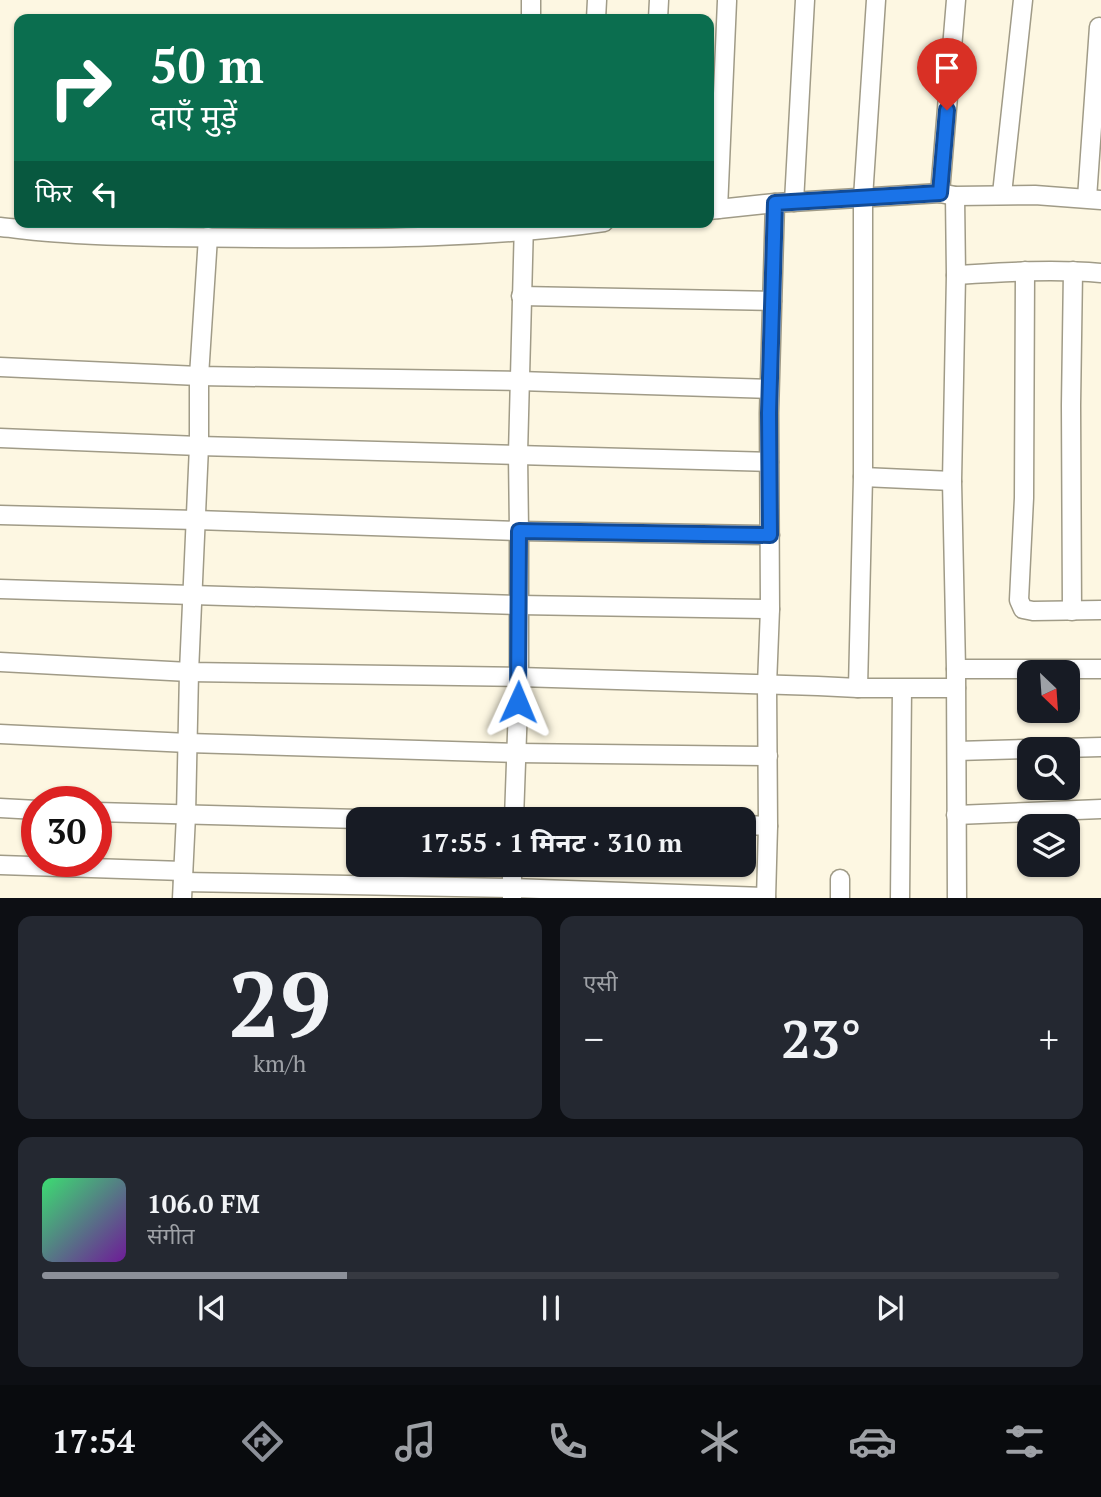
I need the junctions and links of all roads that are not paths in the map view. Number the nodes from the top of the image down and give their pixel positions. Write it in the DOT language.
graph roads {
  1 [pos="805,0"];
  2 [pos="876,0"];
  3 [pos="956,0"];
  4 [pos="1023,0"];
  5 [pos="727,1"];
  6 [pos="1099,27"];
  7 [pos="1002,194"];
  8 [pos="714,195"];
  9 [pos="947,195"];
  10 [pos="863,198"];
  11 [pos="1094,199"];
  12 [pos="794,202"];
  13 [pos="775,203"];
  14 [pos="714,210"];
  15 [pos="0,227"];
  16 [pos="514,228"];
  17 [pos="523,228"];
  18 [pos="208,237"];
  19 [pos="1025,271"];
  20 [pos="1073,271"];
  21 [pos="1101,273"];
  22 [pos="956,275"];
  23 [pos="521,296"];
  24 [pos="772,301"];
  25 [pos="0,367"];
  26 [pos="199,376"];
  27 [pos="519,382"];
  28 [pos="769,389"];
  29 [pos="0,438"];
  30 [pos="199,446"];
  31 [pos="518,454"];
  32 [pos="769,462"];
  33 [pos="863,477"];
  34 [pos="952,481"];
  35 [pos="0,515"];
  36 [pos="196,520"];
  37 [pos="519,531"];
  38 [pos="770,535"];
  39 [pos="0,589"];
  40 [pos="193,596"];
  41 [pos="519,605"];
  42 [pos="770,609"];
  43 [pos="1101,610"];
  44 [pos="1072,611"];
  45 [pos="0,662"];
  46 [pos="956,669"];
  47 [pos="1101,669"];
  48 [pos="189,671"];
  49 [pos="519,677"];
  50 [pos="767,685"];
  51 [pos="858,688"];
  52 [pos="956,688"];
  53 [pos="902,689"];
  54 [pos="0,734"];
  55 [pos="188,743"];
  56 [pos="1101,747"];
  57 [pos="957,751"];
  58 [pos="517,753"];
  59 [pos="768,755"];
  60 [pos="515,807"];
  61 [pos="0,808"];
  62 [pos="21,809"];
  63 [pos="1101,809"];
  64 [pos="112,813"];
  65 [pos="186,815"];
  66 [pos="956,815"];
  67 [pos="346,819"];
  68 [pos="756,826"];
  69 [pos="768,826"];
  70 [pos="0,865"];
  71 [pos="840,880"];
  72 [pos="183,884"];
  73 [pos="512,893"];
  74 [pos="766,898"];
  75 [pos="840,898"];
  76 [pos="900,898"];
  77 [pos="957,898"];
  1 -- 12 [label="street"];
  2 -- 10 [label="street"];
  3 -- 9 [label="street"];
  4 -- 7 [label="street"];
  5 -- 8 [label="street"];
  6 -- 11 [label="street"];
  7 -- 9 [label="street"];
  7 -- 11 [label="street"];
  9 -- 10 [label="street"];
  9 -- 22 [label="street"];
  10 -- 12 [label="street"];
  10 -- 33 [label="street"];
  12 -- 13 [label="street"];
  13 -- 14 [label="street"];
  13 -- 24 [label="street"];
  15 -- 18 [label="street"];
  16 -- 18 [label="street"];
  17 -- 23 [label="street"];
  18 -- 26 [label="street"];
  19 -- 20 [label="street"];
  19 -- 22 [label="street"];
  19 -- 44 [label="street"];
  20 -- 21 [label="street"];
  20 -- 44 [label="street"];
  22 -- 34 [label="street"];
  23 -- 24 [label="street"];
  23 -- 27 [label="street"];
  24 -- 28 [label="street"];
  25 -- 26 [label="street"];
  26 -- 27 [label="street"];
  26 -- 30 [label="street"];
  27 -- 28 [label="street"];
  27 -- 31 [label="street"];
  28 -- 32 [label="street"];
  29 -- 30 [label="street"];
  30 -- 31 [label="street"];
  30 -- 36 [label="street"];
  31 -- 32 [label="street"];
  31 -- 37 [label="street"];
  32 -- 38 [label="street"];
  33 -- 34 [label="street"];
  33 -- 51 [label="street"];
  34 -- 46 [label="street"];
  35 -- 36 [label="street"];
  36 -- 37 [label="street"];
  36 -- 40 [label="street"];
  37 -- 38 [label="street"];
  37 -- 41 [label="street"];
  38 -- 42 [label="street"];
  39 -- 40 [label="street"];
  40 -- 41 [label="street"];
  40 -- 48 [label="street"];
  41 -- 42 [label="street"];
  41 -- 49 [label="street"];
  42 -- 50 [label="street"];
  43 -- 44 [label="street"];
  45 -- 48 [label="street"];
  46 -- 47 [label="street"];
  46 -- 52 [label="street"];
  48 -- 49 [label="street"];
  48 -- 55 [label="street"];
  49 -- 50 [label="street"];
  49 -- 58 [label="street"];
  50 -- 51 [label="street"];
  50 -- 59 [label="street"];
  51 -- 53 [label="street"];
  52 -- 53 [label="street"];
  52 -- 57 [label="street"];
  53 -- 76 [label="street"];
  54 -- 55 [label="street"];
  55 -- 58 [label="street"];
  55 -- 65 [label="street"];
  56 -- 57 [label="street"];
  57 -- 66 [label="street"];
  58 -- 59 [label="street"];
  58 -- 60 [label="street"];
  59 -- 69 [label="street"];
  61 -- 62 [label="street"];
  63 -- 66 [label="street"];
  64 -- 65 [label="street"];
  65 -- 67 [label="street"];
  65 -- 72 [label="street"];
  66 -- 77 [label="street"];
  68 -- 69 [label="street"];
  69 -- 74 [label="street"];
  70 -- 72 [label="street"];
  71 -- 75 [label="street"];
  72 -- 73 [label="street"];
  73 -- 74 [label="street"];
}
